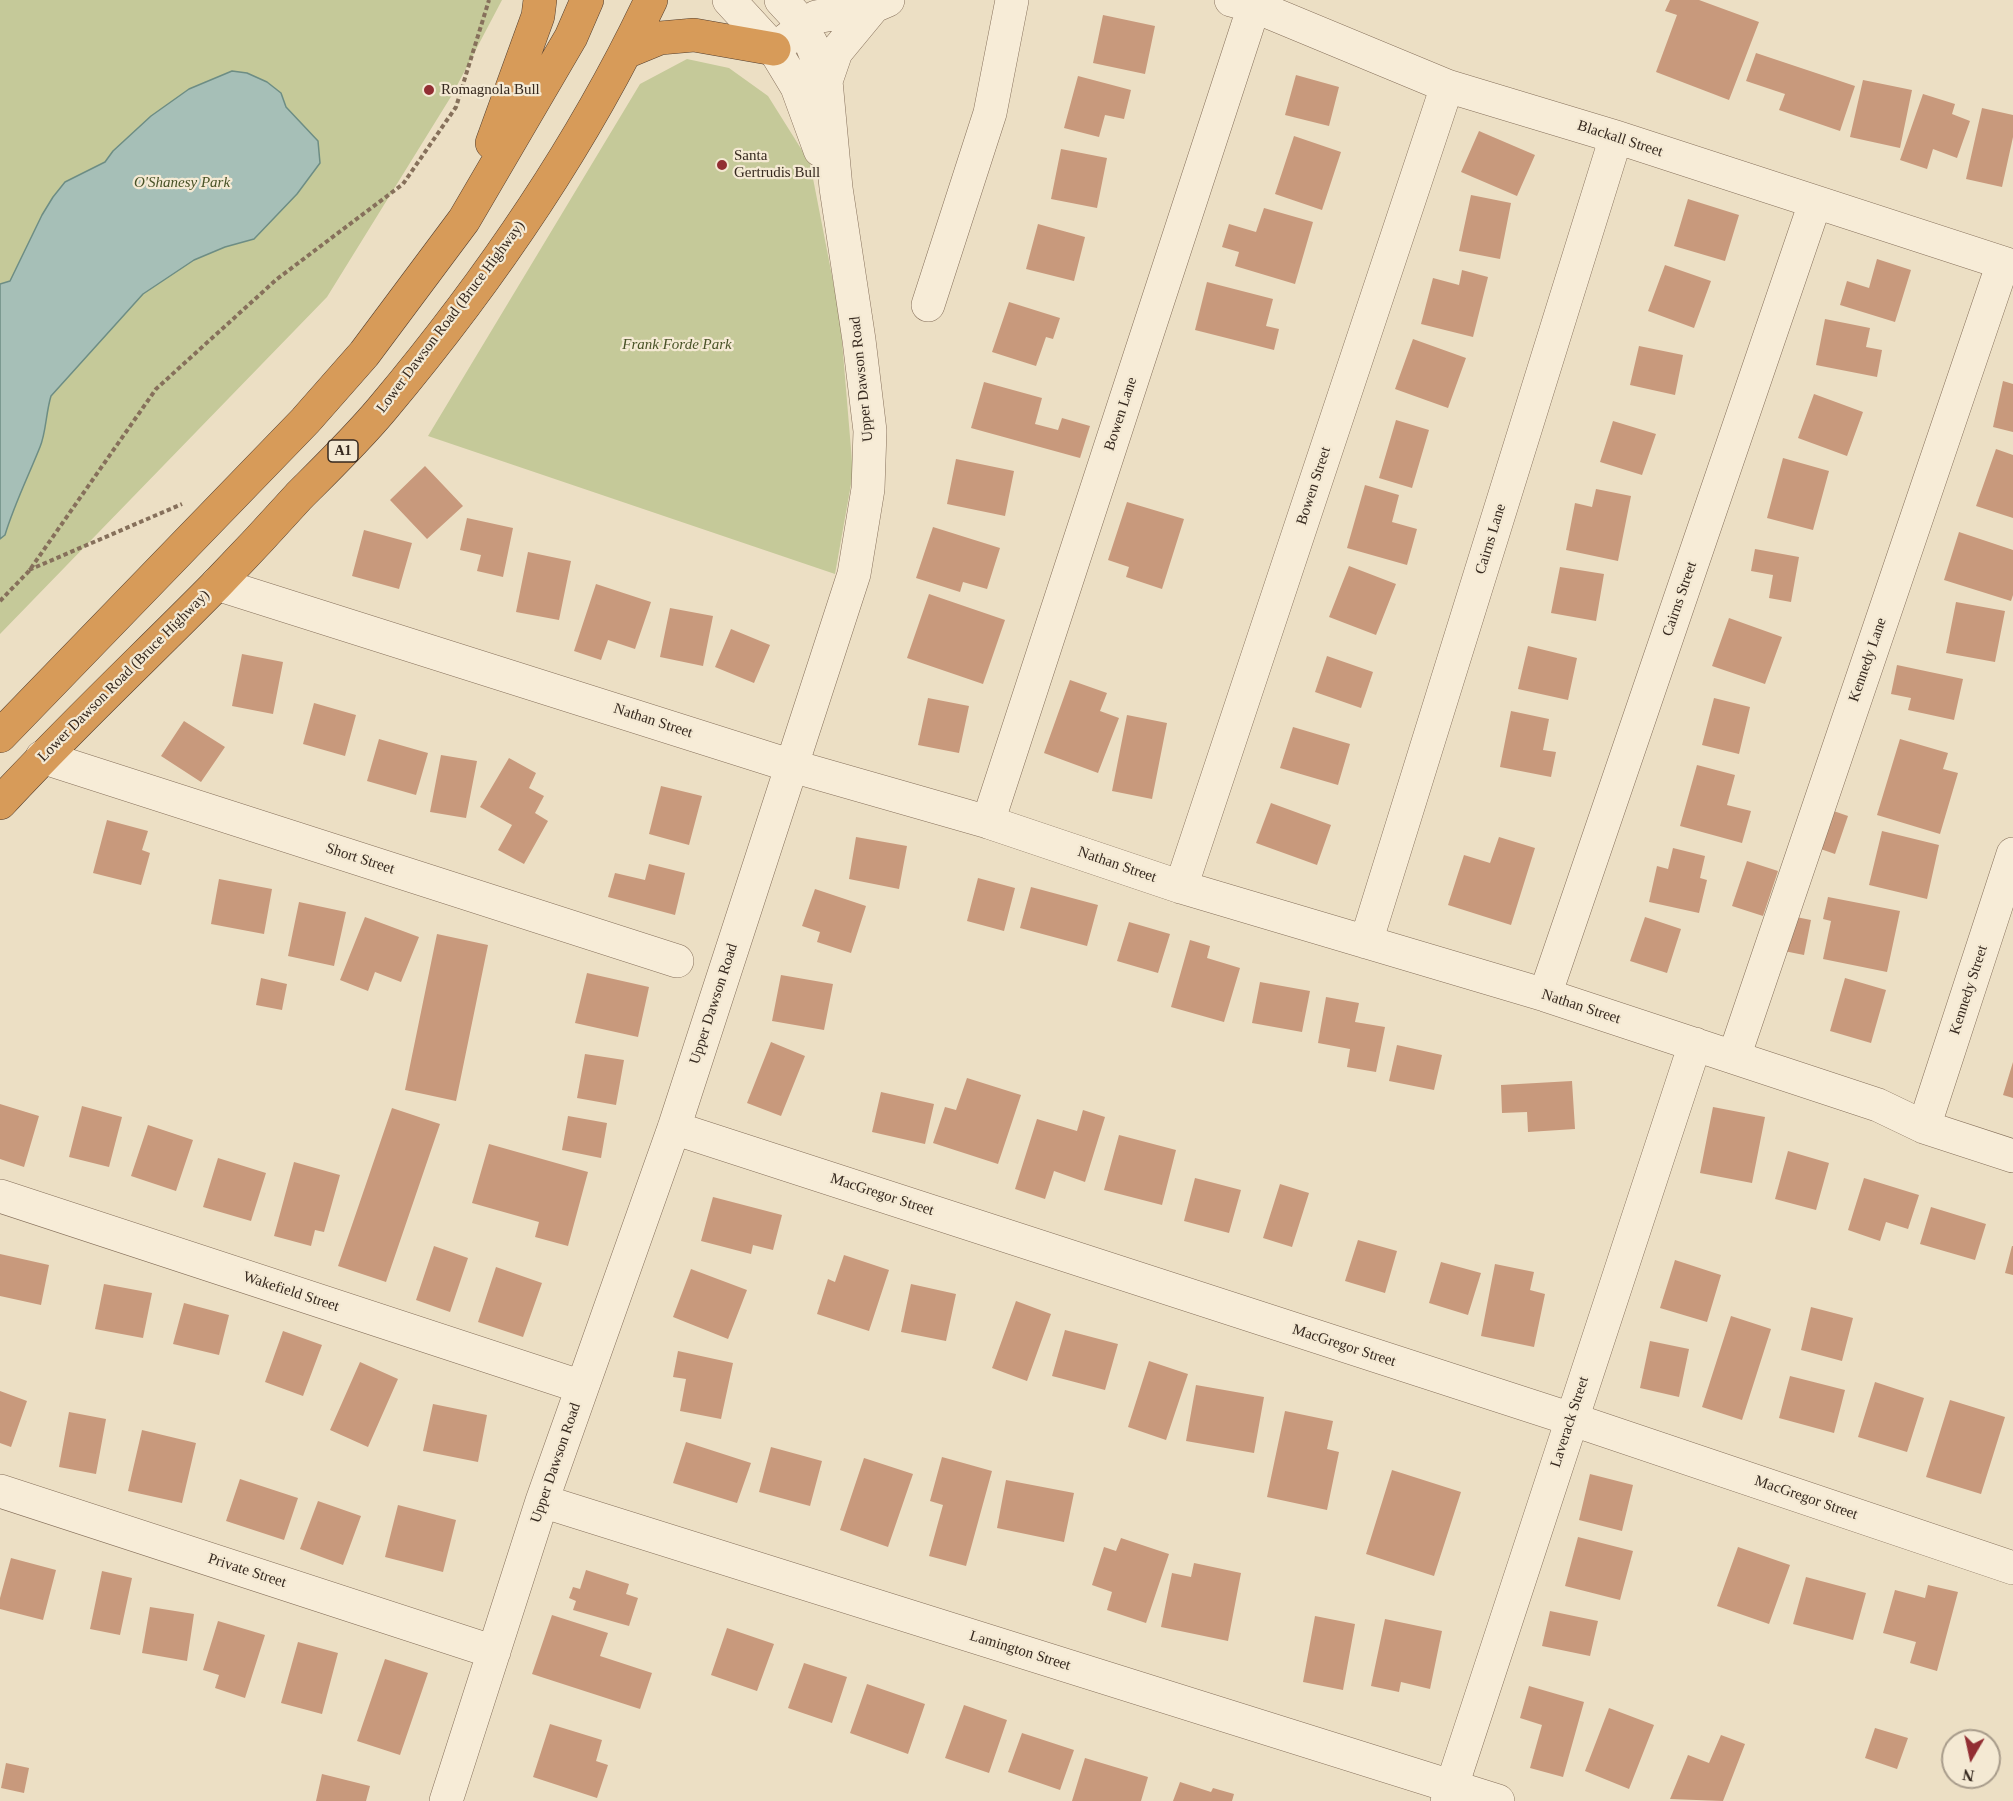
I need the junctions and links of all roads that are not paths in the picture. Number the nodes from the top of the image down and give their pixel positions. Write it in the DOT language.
graph roads {
  1 [pos="540,0"];
  2 [pos="587,0"];
  3 [pos="651,0"];
  4 [pos="729,0"];
  5 [pos="781,0"];
  6 [pos="1012,0"];
  7 [pos="881,3"];
  8 [pos="1242,3"];
  9 [pos="802,27"];
  10 [pos="774,49"];
  11 [pos="626,52"];
  12 [pos="826,81"];
  13 [pos="1447,86"];
  14 [pos="1616,137"];
  15 [pos="836,188"];
  16 [pos="1815,203"];
  17 [pos="464,220"];
  18 [pos="2008,265"];
  19 [pos="928,304"];
  20 [pos="217,584"];
  21 [pos="0,736"];
  22 [pos="42,757"];
  23 [pos="792,765"];
  24 [pos="0,803"];
  25 [pos="988,822"];
  26 [pos="2013,854"];
  27 [pos="1181,886"];
  28 [pos="1366,942"];
  29 [pos="677,961"];
  30 [pos="1545,995"];
  31 [pos="1695,1044"];
  32 [pos="1734,1057"];
  33 [pos="1924,1127"];
  34 [pos="674,1128"];
  35 [pos="2013,1156"];
  36 [pos="0,1196"];
  37 [pos="582,1387"];
  38 [pos="1570,1419"];
  39 [pos="0,1491"];
  40 [pos="542,1501"];
  41 [pos="2013,1568"];
  42 [pos="494,1652"];
  43 [pos="1449,1793"];
  44 [pos="446,1801"];
  45 [pos="1498,1801"];
  1 -- 17 [label="highway"];
  2 -- 17 [label="highway"];
  3 -- 11 [label="highway, Lower Dawson Road (Bruce Highway) / A1"];
  4 -- 10 [label="street, Upper Dawson Road"];
  5 -- 9 [label="street, Upper Dawson Road"];
  6 -- 19 [label="street"];
  7 -- 9 [label="street"];
  7 -- 12 [label="street"];
  8 -- 13 [label="street, Blackall Street"];
  8 -- 25 [label="street, Bowen Lane"];
  9 -- 10 [label="street"];
  9 -- 12 [label="street, Upper Dawson Road"];
  10 -- 11 [label="highway"];
  10 -- 15 [label="street, Upper Dawson Road"];
  11 -- 20 [label="highway, Lower Dawson Road (Bruce Highway) / A1"];
  12 -- 15 [label="street, Upper Dawson Road"];
  13 -- 14 [label="street, Blackall Street"];
  13 -- 27 [label="street, Bowen Street"];
  14 -- 16 [label="street, Blackall Street"];
  14 -- 28 [label="street, Cairns Lane"];
  15 -- 23 [label="street, Upper Dawson Road"];
  16 -- 18 [label="street, Blackall Street"];
  16 -- 30 [label="street, Cairns Street"];
  17 -- 21 [label="highway"];
  18 -- 32 [label="street, Kennedy Lane"];
  20 -- 22 [label="highway, Lower Dawson Road (Bruce Highway) / A1"];
  20 -- 23 [label="street, Nathan Street"];
  22 -- 24 [label="highway, Lower Dawson Road (Bruce Highway) / A1"];
  22 -- 29 [label="street, Short Street"];
  23 -- 25 [label="street, Nathan Street"];
  23 -- 34 [label="street, Upper Dawson Road"];
  25 -- 27 [label="street, Nathan Street"];
  26 -- 33 [label="street, Kennedy Street"];
  27 -- 28 [label="street, Nathan Street"];
  28 -- 30 [label="street, Nathan Street"];
  30 -- 31 [label="street, Nathan Street"];
  31 -- 32 [label="street, Nathan Street"];
  31 -- 38 [label="street, Laverack Street"];
  32 -- 33 [label="street, Nathan Street"];
  33 -- 35 [label="street, Nathan Street"];
  34 -- 37 [label="street, Upper Dawson Road"];
  34 -- 38 [label="street, MacGregor Street"];
  36 -- 37 [label="street, Wakefield Street"];
  37 -- 40 [label="street, Upper Dawson Road"];
  38 -- 41 [label="street, MacGregor Street"];
  38 -- 43 [label="street, Laverack Street"];
  39 -- 42 [label="street, Private Street"];
  40 -- 42 [label="street, Upper Dawson Road"];
  40 -- 43 [label="street, Lamington Street"];
  42 -- 44 [label="street, Upper Dawson Road"];
  43 -- 45 [label="street, Lamington Street"];
}
